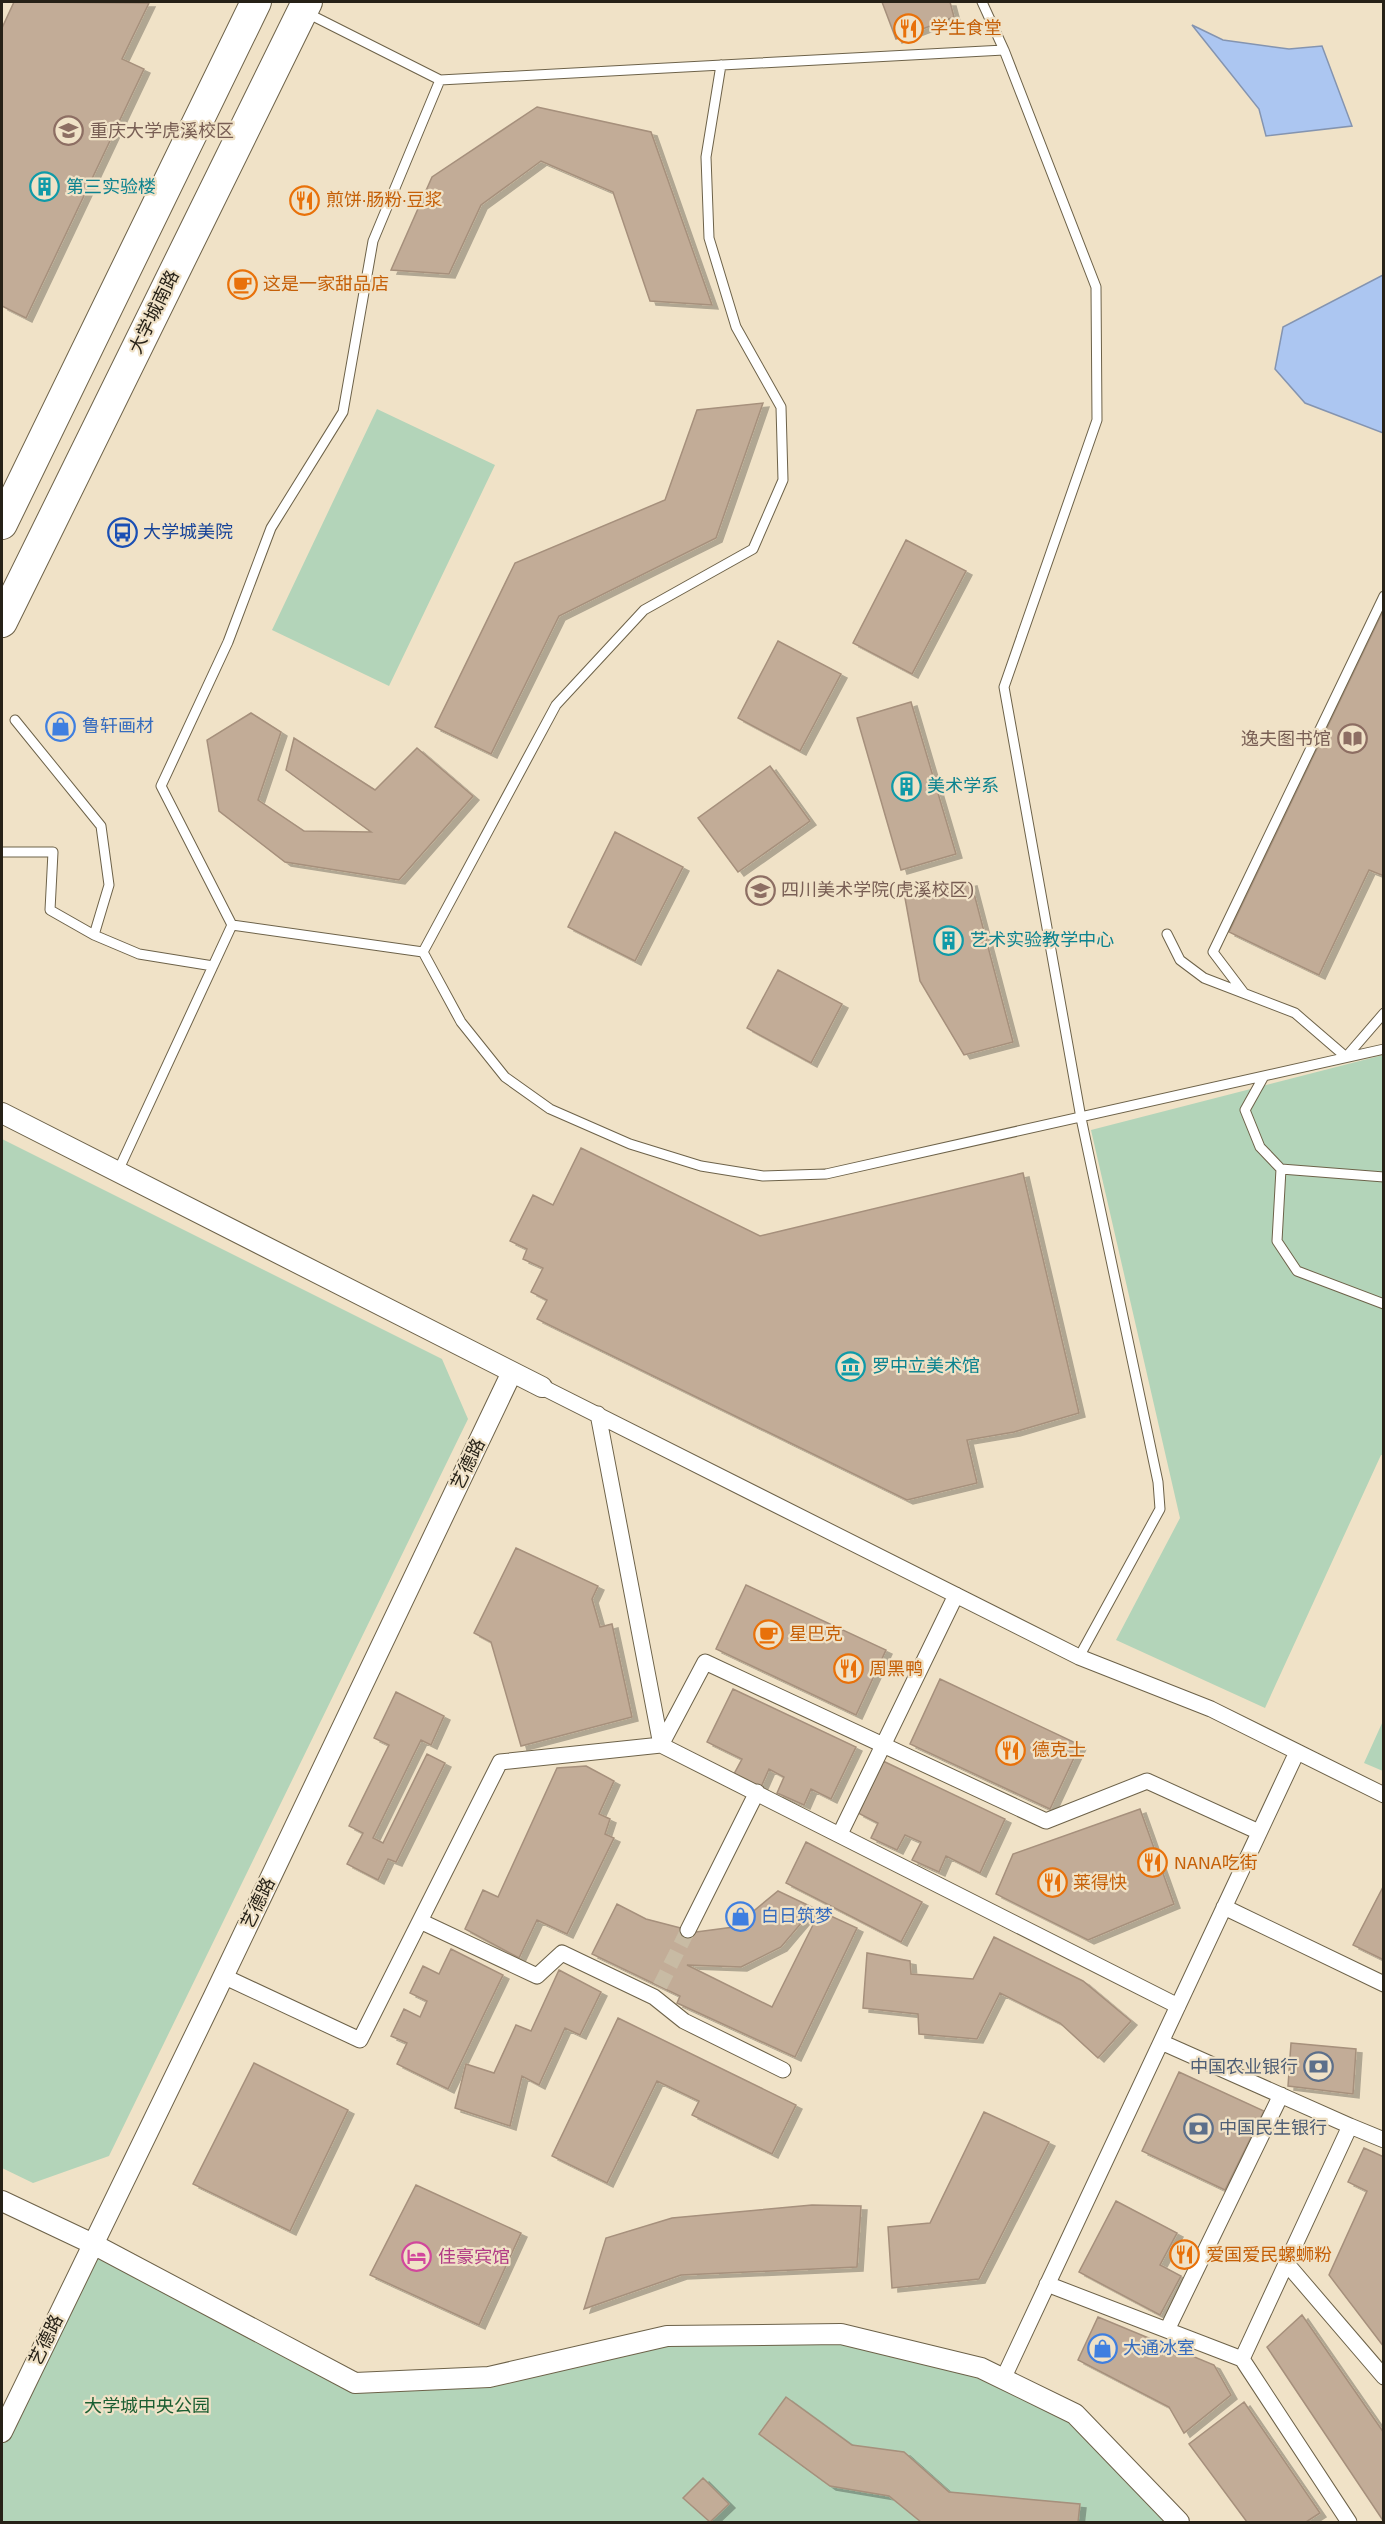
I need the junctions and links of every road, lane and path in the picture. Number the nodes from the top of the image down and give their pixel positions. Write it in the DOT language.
graph roads {
  1 [pos="256,2"];
  2 [pos="982,2"];
  3 [pos="305,6"];
  4 [pos="1004,50"];
  5 [pos="721,65"];
  6 [pos="440,80"];
  7 [pos="2,524"];
  8 [pos="1383,596"];
  9 [pos="2,622"];
  10 [pos="15,720"];
  11 [pos="2,852"];
  12 [pos="232,925"];
  13 [pos="1167,934"];
  14 [pos="94,935"];
  15 [pos="423,952"];
  16 [pos="213,966"];
  17 [pos="1244,993"];
  18 [pos="1383,1013"];
  19 [pos="1383,1048"];
  20 [pos="1346,1057"];
  21 [pos="1264,1076"];
  22 [pos="2,1113"];
  23 [pos="1081,1118"];
  24 [pos="1281,1169"];
  25 [pos="118,1171"];
  26 [pos="1383,1177"];
  27 [pos="1383,1304"];
  28 [pos="512,1372"];
  29 [pos="542,1388"];
  30 [pos="598,1414"];
  31 [pos="956,1595"];
  32 [pos="1079,1657"];
  33 [pos="661,1745"];
  34 [pos="882,1746"];
  35 [pos="1297,1752"];
  36 [pos="757,1792"];
  37 [pos="1383,1795"];
  38 [pos="1259,1832"];
  39 [pos="840,1834"];
  40 [pos="1224,1907"];
  41 [pos="420,1921"];
  42 [pos="688,1930"];
  43 [pos="223,1976"];
  44 [pos="1383,1984"];
  45 [pos="1178,2006"];
  46 [pos="1161,2042"];
  47 [pos="783,2070"];
  48 [pos="1281,2095"];
  49 [pos="1350,2126"];
  50 [pos="1383,2140"];
  51 [pos="2,2201"];
  52 [pos="93,2244"];
  53 [pos="1287,2264"];
  54 [pos="1047,2284"];
  55 [pos="1167,2330"];
  56 [pos="1242,2360"];
  57 [pos="1383,2378"];
  58 [pos="1003,2379"];
  59 [pos="2,2432"];
  60 [pos="1179,2523"];
  61 [pos="1349,2523"];
  1 -- 7 [label="main road"];
  2 -- 4 [label="lane"];
  3 -- 6 [label="lane"];
  3 -- 9 [label="main road, 大学城南路"];
  4 -- 5 [label="lane"];
  4 -- 23 [label="lane"];
  5 -- 6 [label="lane"];
  5 -- 15 [label="lane"];
  6 -- 12 [label="lane"];
  8 -- 17 [label="lane"];
  10 -- 14 [label="lane"];
  11 -- 14 [label="lane"];
  12 -- 15 [label="lane"];
  12 -- 16 [label="lane"];
  13 -- 17 [label="lane"];
  14 -- 16 [label="lane"];
  15 -- 23 [label="lane"];
  16 -- 25 [label="lane"];
  17 -- 20 [label="lane"];
  18 -- 20 [label="lane"];
  19 -- 20 [label="lane"];
  20 -- 21 [label="lane"];
  21 -- 23 [label="lane"];
  21 -- 24 [label="lane"];
  22 -- 25 [label="street"];
  23 -- 32 [label="lane"];
  24 -- 26 [label="lane"];
  24 -- 27 [label="lane"];
  25 -- 28 [label="street"];
  28 -- 29 [label="street"];
  28 -- 43 [label="street, 艺德路"];
  29 -- 30 [label="street"];
  30 -- 31 [label="street"];
  30 -- 33 [label="street"];
  31 -- 32 [label="street"];
  31 -- 34 [label="street"];
  32 -- 35 [label="street"];
  33 -- 34 [label="street"];
  33 -- 36 [label="street"];
  33 -- 41 [label="street"];
  34 -- 38 [label="street"];
  34 -- 39 [label="street"];
  35 -- 37 [label="street"];
  35 -- 38 [label="street"];
  36 -- 39 [label="street"];
  36 -- 42 [label="street"];
  38 -- 40 [label="street"];
  39 -- 45 [label="street"];
  40 -- 44 [label="street"];
  40 -- 45 [label="street"];
  41 -- 43 [label="street"];
  41 -- 47 [label="street"];
  43 -- 52 [label="street, 艺德路"];
  45 -- 46 [label="street"];
  46 -- 48 [label="street"];
  46 -- 54 [label="street"];
  48 -- 49 [label="street"];
  48 -- 55 [label="street"];
  49 -- 50 [label="street"];
  49 -- 53 [label="street"];
  51 -- 52 [label="street"];
  52 -- 58 [label="street"];
  52 -- 59 [label="street, 艺德路"];
  53 -- 56 [label="street"];
  53 -- 57 [label="street"];
  54 -- 55 [label="street"];
  54 -- 58 [label="street"];
  55 -- 56 [label="street"];
  56 -- 61 [label="street"];
  58 -- 60 [label="street"];
}
